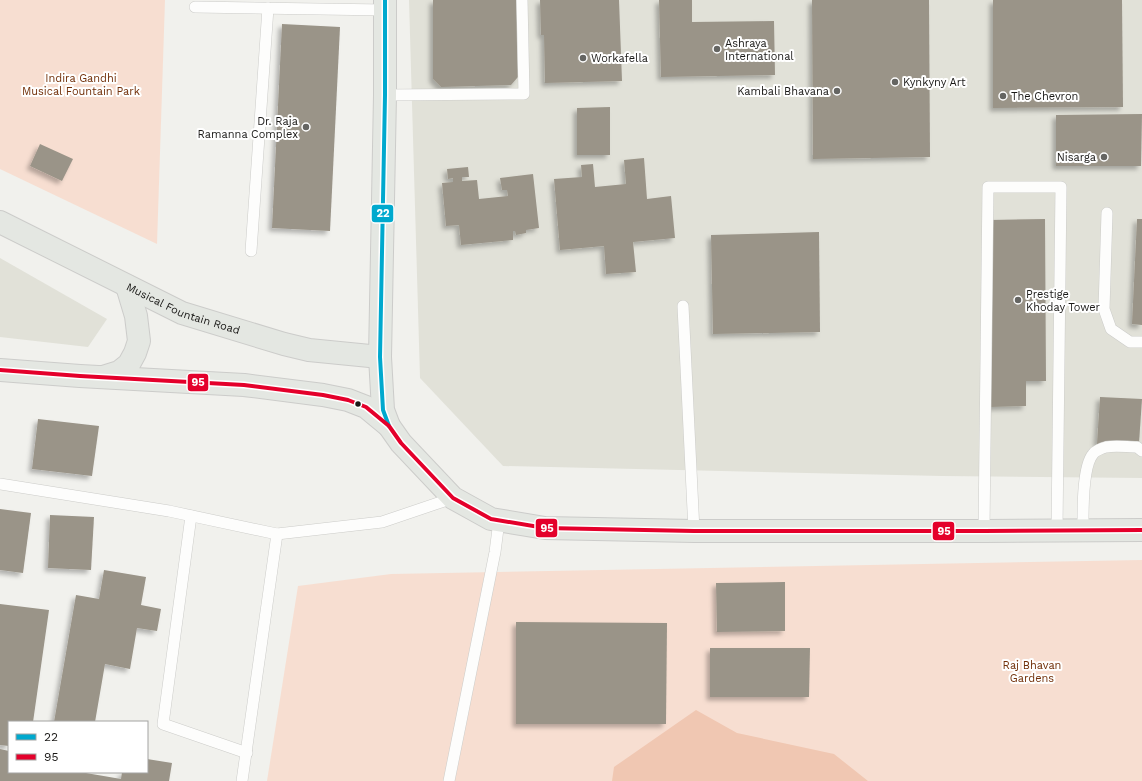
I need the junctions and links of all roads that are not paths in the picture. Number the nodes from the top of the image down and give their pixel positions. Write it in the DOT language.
graph roads {
  1 [pos="522,0"];
  2 [pos="385,5"];
  3 [pos="195,6"];
  4 [pos="268,8"];
  5 [pos="385,95"];
  6 [pos="1107,213"];
  7 [pos="0,222"];
  8 [pos="251,251"];
  9 [pos="127,286"];
  10 [pos="683,306"];
  11 [pos="1142,342"];
  12 [pos="380,357"];
  13 [pos="0,370"];
  14 [pos="101,377"];
  15 [pos="389,426"];
  16 [pos="1142,451"];
  17 [pos="0,484"];
  18 [pos="453,498"];
  19 [pos="191,516"];
  20 [pos="499,521"];
  21 [pos="1057,530"];
  22 [pos="1083,530"];
  23 [pos="1142,530"];
  24 [pos="694,531"];
  25 [pos="984,531"];
  26 [pos="277,534"];
  27 [pos="247,753"];
  28 [pos="242,781"];
  29 [pos="449,781"];
  1 -- 5 [label="lane"];
  2 -- 4 [label="lane"];
  2 -- 5 [label="main road"];
  3 -- 4 [label="lane"];
  4 -- 8 [label="lane"];
  5 -- 12 [label="main road"];
  6 -- 11 [label="lane"];
  7 -- 9 [label="main road, Musical Fountain Road"];
  9 -- 12 [label="main road, Musical Fountain Road"];
  9 -- 14 [label="main road"];
  10 -- 24 [label="lane"];
  12 -- 15 [label="main road"];
  13 -- 14 [label="main road"];
  14 -- 15 [label="main road"];
  15 -- 18 [label="main road"];
  16 -- 22 [label="lane"];
  17 -- 19 [label="lane"];
  18 -- 20 [label="main road"];
  18 -- 26 [label="lane"];
  19 -- 26 [label="lane"];
  19 -- 27 [label="lane"];
  20 -- 24 [label="main road"];
  20 -- 29 [label="lane"];
  21 -- 22 [label="main road"];
  21 -- 25 [label="main road"];
  21 -- 25 [label="lane"];
  22 -- 23 [label="main road"];
  24 -- 25 [label="main road"];
  26 -- 27 [label="lane"];
  27 -- 28 [label="lane"];
}
